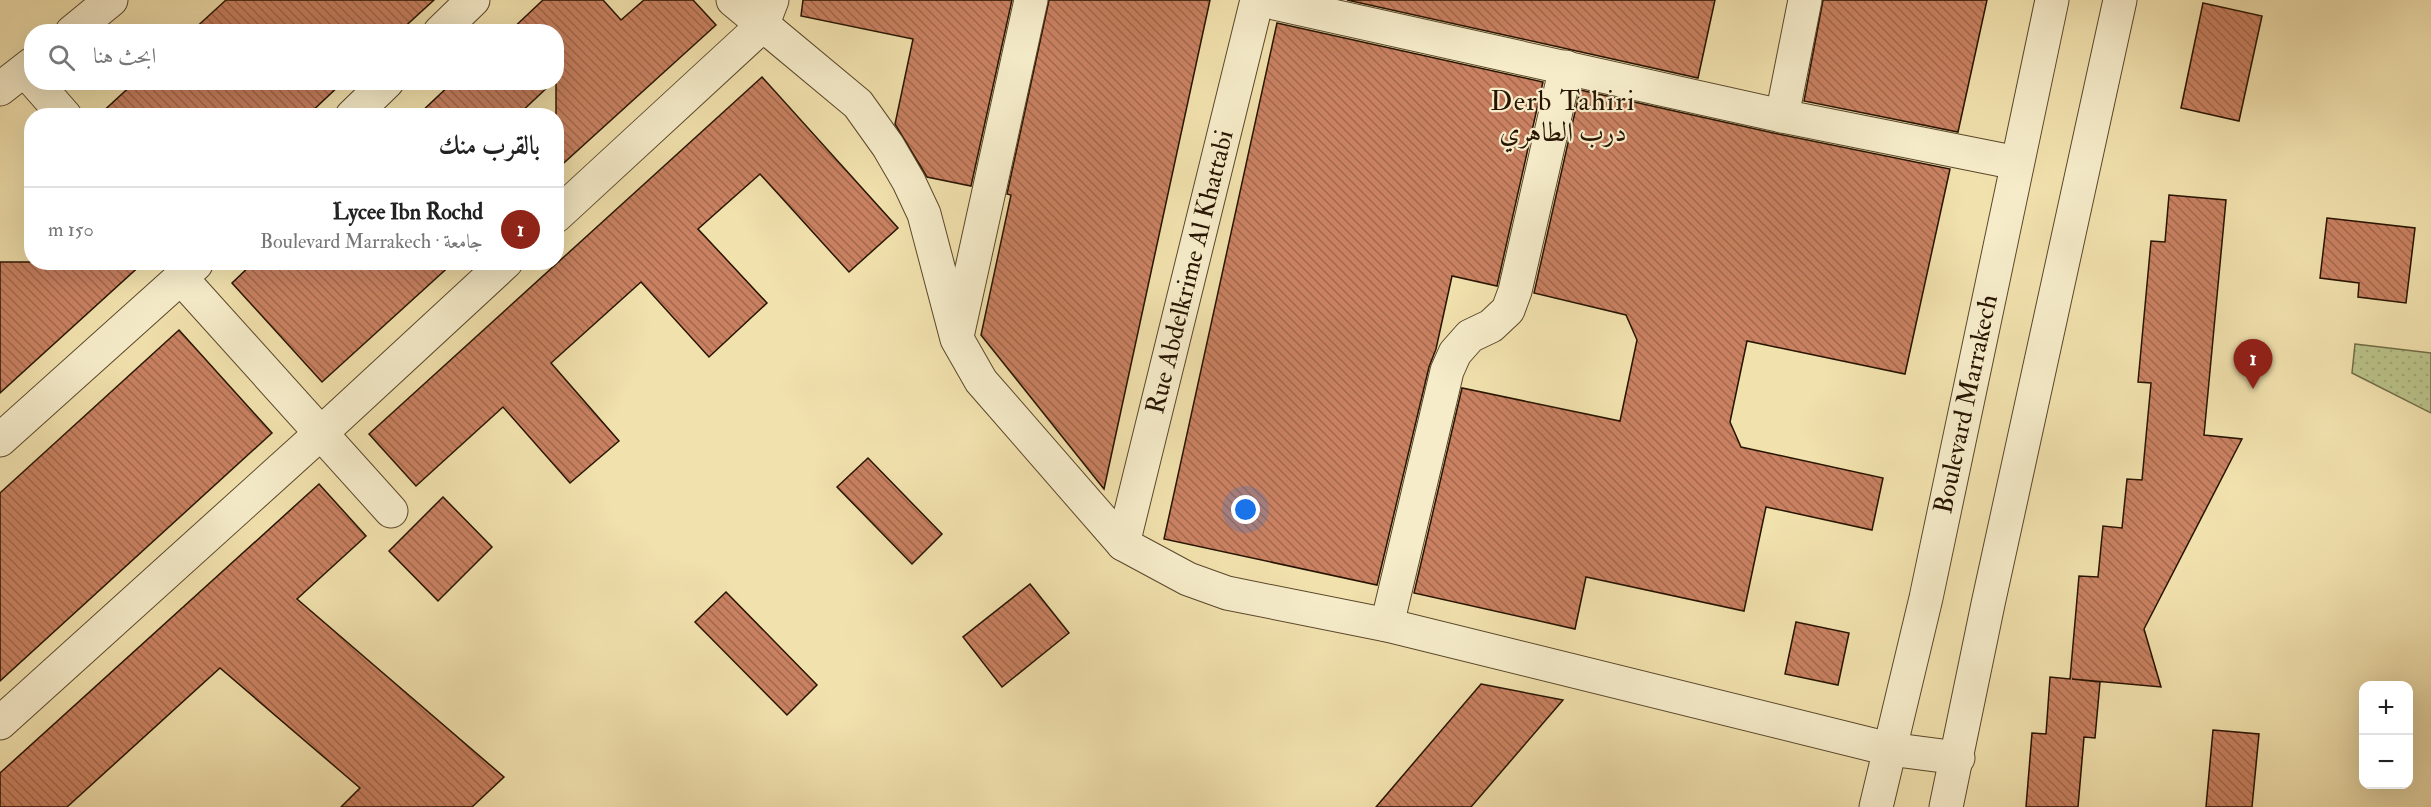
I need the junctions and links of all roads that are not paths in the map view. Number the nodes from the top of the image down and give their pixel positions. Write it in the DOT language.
graph roads {
  1 [pos="111,0"];
  2 [pos="473,0"];
  3 [pos="733,0"];
  4 [pos="1031,0"];
  5 [pos="1257,0"];
  6 [pos="1261,0"];
  7 [pos="1805,0"];
  8 [pos="2052,0"];
  9 [pos="2120,0"];
  10 [pos="767,13"];
  11 [pos="82,24"];
  12 [pos="448,24"];
  13 [pos="1566,67"];
  14 [pos="33,90"];
  15 [pos="379,90"];
  16 [pos="55,108"];
  17 [pos="360,108"];
  18 [pos="1782,116"];
  19 [pos="2017,163"];
  20 [pos="564,208"];
  21 [pos="190,270"];
  22 [pos="195,270"];
  23 [pos="497,270"];
  24 [pos="957,339"];
  25 [pos="321,433"];
  26 [pos="0,440"];
  27 [pos="391,511"];
  28 [pos="1123,544"];
  29 [pos="1387,626"];
  30 [pos="0,723"];
  31 [pos="1889,749"];
  32 [pos="1958,758"];
  33 [pos="1876,807"];
  34 [pos="1946,807"];
  1 -- 11 [label="street"];
  2 -- 12 [label="street"];
  3 -- 10 [label="street"];
  4 -- 24 [label="street"];
  5 -- 28 [label="street, Rue Abdelkrime Al Khattabi"];
  6 -- 13 [label="street"];
  7 -- 18 [label="street"];
  8 -- 19 [label="street, Boulevard Marrakech"];
  9 -- 32 [label="street"];
  10 -- 20 [label="street"];
  10 -- 24 [label="street"];
  13 -- 18 [label="street"];
  13 -- 29 [label="street"];
  14 -- 16 [label="street"];
  15 -- 17 [label="street"];
  18 -- 19 [label="street"];
  19 -- 31 [label="street, Boulevard Marrakech"];
  21 -- 26 [label="street"];
  22 -- 25 [label="street"];
  23 -- 25 [label="street"];
  24 -- 28 [label="street"];
  25 -- 27 [label="street"];
  25 -- 30 [label="street"];
  28 -- 29 [label="street"];
  29 -- 31 [label="street"];
  31 -- 32 [label="street"];
  31 -- 33 [label="street, Boulevard Marrakech"];
  32 -- 34 [label="street"];
}
